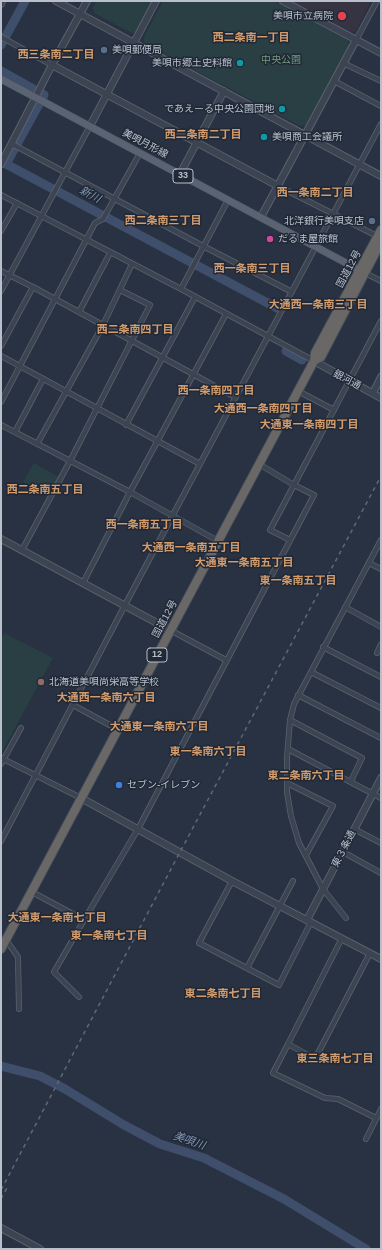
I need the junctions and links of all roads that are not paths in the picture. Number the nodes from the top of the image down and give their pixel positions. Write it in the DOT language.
graph roads {
  1 [pos="2,1"];
  2 [pos="56,1"];
  3 [pos="87,1"];
  4 [pos="156,1"];
  5 [pos="283,1"];
  6 [pos="377,1"];
  7 [pos="1,4"];
  8 [pos="79,14"];
  9 [pos="1,37"];
  10 [pos="356,40"];
  11 [pos="134,43"];
  12 [pos="381,53"];
  13 [pos="343,63"];
  14 [pos="52,65"];
  15 [pos="1,79"];
  16 [pos="334,81"];
  17 [pos="381,81"];
  18 [pos="224,91"];
  19 [pos="107,95"];
  20 [pos="36,98"];
  21 [pos="381,106"];
  22 [pos="381,124"];
  23 [pos="90,126"];
  24 [pos="305,135"];
  25 [pos="196,142"];
  26 [pos="12,144"];
  27 [pos="140,153"];
  28 [pos="1,164"];
  29 [pos="359,164"];
  30 [pos="66,172"];
  31 [pos="180,174"];
  32 [pos="381,176"];
  33 [pos="278,186"];
  34 [pos="1,195"];
  35 [pos="115,199"];
  36 [pos="228,200"];
  37 [pos="17,203"];
  38 [pos="333,214"];
  39 [pos="41,216"];
  40 [pos="261,217"];
  41 [pos="1,231"];
  42 [pos="380,236"];
  43 [pos="86,240"];
  44 [pos="204,246"];
  45 [pos="316,246"];
  46 [pos="110,253"];
  47 [pos="132,264"];
  48 [pos="1,271"];
  49 [pos="362,271"];
  50 [pos="9,275"];
  51 [pos="381,281"];
  52 [pos="32,287"];
  53 [pos="120,290"];
  54 [pos="180,290"];
  55 [pos="1,291"];
  56 [pos="292,292"];
  57 [pos="195,297"];
  58 [pos="56,299"];
  59 [pos="79,312"];
  60 [pos="226,314"];
  61 [pos="381,321"];
  62 [pos="103,324"];
  63 [pos="268,336"];
  64 [pos="132,341"];
  65 [pos="1,346"];
  66 [pos="1,356"];
  67 [pos="162,358"];
  68 [pos="314,362"];
  69 [pos="20,366"];
  70 [pos="193,375"];
  71 [pos="381,377"];
  72 [pos="43,379"];
  73 [pos="349,380"];
  74 [pos="298,391"];
  75 [pos="66,392"];
  76 [pos="373,393"];
  77 [pos="235,397"];
  78 [pos="381,398"];
  79 [pos="1,402"];
  80 [pos="97,409"];
  81 [pos="334,410"];
  82 [pos="1,425"];
  83 [pos="126,425"];
  84 [pos="15,432"];
  85 [pos="158,442"];
  86 [pos="37,444"];
  87 [pos="70,461"];
  88 [pos="200,464"];
  89 [pos="259,464"];
  90 [pos="294,485"];
  91 [pos="130,492"];
  92 [pos="172,516"];
  93 [pos="1,539"];
  94 [pos="290,540"];
  95 [pos="381,540"];
  96 [pos="218,541"];
  97 [pos="22,550"];
  98 [pos="369,563"];
  99 [pos="381,569"];
  100 [pos="83,583"];
  101 [pos="125,605"];
  102 [pos="345,607"];
  103 [pos="381,627"];
  104 [pos="170,630"];
  105 [pos="381,644"];
  106 [pos="324,647"];
  107 [pos="377,653"];
  108 [pos="226,660"];
  109 [pos="312,672"];
  110 [pos="381,677"];
  111 [pos="298,695"];
  112 [pos="73,705"];
  113 [pos="381,708"];
  114 [pos="290,720"];
  115 [pos="21,728"];
  116 [pos="117,729"];
  117 [pos="381,738"];
  118 [pos="288,749"];
  119 [pos="2,760"];
  120 [pos="34,776"];
  121 [pos="381,778"];
  122 [pos="351,781"];
  123 [pos="287,783"];
  124 [pos="373,794"];
  125 [pos="81,798"];
  126 [pos="381,798"];
  127 [pos="138,829"];
  128 [pos="354,829"];
  129 [pos="1,841"];
  130 [pos="381,843"];
  131 [pos="343,852"];
  132 [pos="306,855"];
  133 [pos="381,873"];
  134 [pos="232,881"];
  135 [pos="293,881"];
  136 [pos="323,889"];
  137 [pos="32,892"];
  138 [pos="280,906"];
  139 [pos="346,918"];
  140 [pos="84,920"];
  141 [pos="309,921"];
  142 [pos="5,937"];
  143 [pos="342,938"];
  144 [pos="1,949"];
  145 [pos="370,953"];
  146 [pos="381,959"];
  147 [pos="247,968"];
  148 [pos="78,997"];
  149 [pos="19,1009"];
  150 [pos="288,1044"];
  151 [pos="381,1109"];
  152 [pos="376,1118"];
  153 [pos="366,1139"];
  154 [pos="1,1228"];
  155 [pos="40,1249"];
  1 -- 7 [label="street"];
  2 -- 8 [label="street"];
  3 -- 8 [label="street"];
  4 -- 11 [label="street"];
  5 -- 10 [label="street"];
  6 -- 10 [label="street"];
  8 -- 11 [label="street"];
  8 -- 14 [label="street"];
  9 -- 14 [label="street"];
  10 -- 12 [label="street"];
  10 -- 13 [label="street"];
  11 -- 18 [label="street"];
  11 -- 19 [label="street"];
  13 -- 16 [label="street"];
  13 -- 17 [label="street"];
  14 -- 19 [label="street"];
  14 -- 20 [label="street"];
  15 -- 20 [label="main road, 美唄月形線 / 33"];
  16 -- 21 [label="street"];
  16 -- 24 [label="street"];
  18 -- 24 [label="street"];
  18 -- 25 [label="street"];
  19 -- 23 [label="street"];
  19 -- 25 [label="street"];
  20 -- 23 [label="main road, 美唄月形線 / 33"];
  20 -- 26 [label="street"];
  22 -- 29 [label="street"];
  23 -- 27 [label="main road, 美唄月形線 / 33"];
  23 -- 30 [label="street"];
  24 -- 29 [label="street"];
  24 -- 33 [label="street"];
  25 -- 31 [label="street"];
  25 -- 33 [label="street"];
  26 -- 28 [label="street"];
  26 -- 30 [label="street"];
  27 -- 31 [label="main road, 美唄月形線 / 33"];
  27 -- 35 [label="street"];
  29 -- 32 [label="street"];
  29 -- 38 [label="street"];
  30 -- 35 [label="street"];
  30 -- 39 [label="street"];
  31 -- 36 [label="main road, 美唄月形線 / 33"];
  33 -- 38 [label="street"];
  33 -- 40 [label="street"];
  34 -- 37 [label="street"];
  35 -- 43 [label="street"];
  35 -- 44 [label="street"];
  36 -- 40 [label="main road, 美唄月形線 / 33"];
  36 -- 44 [label="street"];
  37 -- 39 [label="street"];
  37 -- 41 [label="street"];
  38 -- 42 [label="street"];
  38 -- 45 [label="street"];
  39 -- 43 [label="street"];
  39 -- 50 [label="street"];
  40 -- 45 [label="main road, 美唄月形線 / 33"];
  42 -- 49 [label="highway, 国道12号 / 12"];
  43 -- 46 [label="street"];
  43 -- 58 [label="street"];
  44 -- 54 [label="street"];
  44 -- 56 [label="street"];
  45 -- 49 [label="main road, 美唄月形線 / 33"];
  45 -- 56 [label="street"];
  46 -- 47 [label="street"];
  46 -- 59 [label="street"];
  47 -- 53 [label="street"];
  47 -- 54 [label="street"];
  48 -- 50 [label="street"];
  49 -- 51 [label="street"];
  49 -- 68 [label="highway, 国道12号 / 12"];
  50 -- 52 [label="street"];
  50 -- 55 [label="street"];
  52 -- 58 [label="street"];
  52 -- 65 [label="street"];
  53 -- 62 [label="street"];
  53 -- 64 [label="street"];
  54 -- 57 [label="street"];
  56 -- 63 [label="street"];
  57 -- 60 [label="street"];
  57 -- 67 [label="street"];
  58 -- 59 [label="street"];
  58 -- 69 [label="street"];
  59 -- 62 [label="street"];
  60 -- 63 [label="street"];
  60 -- 70 [label="street"];
  61 -- 73 [label="street"];
  62 -- 64 [label="street"];
  62 -- 75 [label="street"];
  63 -- 68 [label="street"];
  63 -- 77 [label="street"];
  64 -- 67 [label="street"];
  64 -- 80 [label="street"];
  66 -- 69 [label="street"];
  67 -- 70 [label="street"];
  67 -- 83 [label="street"];
  68 -- 73 [label="street, 銀河通"];
  68 -- 74 [label="highway, 国道12号 / 12"];
  69 -- 72 [label="street"];
  69 -- 79 [label="street"];
  70 -- 77 [label="street"];
  70 -- 85 [label="street"];
  71 -- 76 [label="street"];
  72 -- 75 [label="street"];
  72 -- 84 [label="street"];
  73 -- 76 [label="street, 銀河通"];
  73 -- 81 [label="street"];
  74 -- 81 [label="street"];
  74 -- 89 [label="highway, 国道12号 / 12"];
  75 -- 80 [label="street"];
  75 -- 86 [label="street"];
  76 -- 78 [label="street, 銀河通"];
  77 -- 88 [label="street"];
  80 -- 83 [label="street"];
  80 -- 87 [label="street"];
  81 -- 90 [label="street"];
  82 -- 84 [label="street"];
  83 -- 85 [label="street"];
  84 -- 86 [label="street"];
  85 -- 88 [label="street"];
  85 -- 91 [label="street"];
  86 -- 87 [label="street"];
  87 -- 91 [label="street"];
  87 -- 97 [label="street"];
  88 -- 92 [label="street"];
  89 -- 90 [label="street"];
  89 -- 96 [label="highway, 国道12号 / 12"];
  90 -- 94 [label="street"];
  90 -- 94 [label="street"];
  91 -- 92 [label="street"];
  91 -- 100 [label="street"];
  92 -- 96 [label="street"];
  92 -- 101 [label="street"];
  93 -- 97 [label="street"];
  94 -- 108 [label="street"];
  95 -- 98 [label="street"];
  96 -- 104 [label="highway, 国道12号 / 12"];
  97 -- 100 [label="street"];
  98 -- 99 [label="street"];
  98 -- 102 [label="street"];
  100 -- 101 [label="street"];
  101 -- 104 [label="street"];
  101 -- 112 [label="street"];
  102 -- 103 [label="street"];
  102 -- 106 [label="street"];
  104 -- 108 [label="street"];
  104 -- 116 [label="highway, 国道12号 / 12"];
  105 -- 107 [label="street"];
  106 -- 109 [label="street"];
  106 -- 110 [label="street"];
  108 -- 127 [label="street"];
  109 -- 111 [label="street"];
  109 -- 113 [label="street"];
  111 -- 114 [label="street"];
  111 -- 117 [label="street"];
  112 -- 116 [label="street"];
  112 -- 120 [label="street"];
  114 -- 118 [label="street"];
  114 -- 122 [label="street"];
  115 -- 119 [label="street"];
  116 -- 125 [label="highway, 国道12号 / 12"];
  118 -- 122 [label="street"];
  118 -- 123 [label="street"];
  119 -- 120 [label="street"];
  120 -- 125 [label="street"];
  120 -- 129 [label="street"];
  121 -- 124 [label="street, 東３条通"];
  122 -- 124 [label="street"];
  123 -- 132 [label="street"];
  123 -- 132 [label="street"];
  124 -- 126 [label="street"];
  124 -- 128 [label="street, 東３条通"];
  125 -- 127 [label="street"];
  125 -- 137 [label="highway, 国道12号 / 12"];
  127 -- 134 [label="street"];
  127 -- 140 [label="street"];
  128 -- 130 [label="street"];
  128 -- 131 [label="street, 東３条通"];
  131 -- 133 [label="street"];
  131 -- 136 [label="street, 東３条通"];
  132 -- 136 [label="street"];
  134 -- 138 [label="street"];
  134 -- 147 [label="street"];
  135 -- 138 [label="street"];
  136 -- 139 [label="street"];
  136 -- 141 [label="street, 東３条通"];
  137 -- 140 [label="street"];
  137 -- 142 [label="highway, 国道12号 / 12"];
  138 -- 141 [label="street"];
  138 -- 147 [label="street"];
  140 -- 148 [label="street"];
  141 -- 143 [label="street"];
  141 -- 147 [label="street"];
  142 -- 144 [label="highway, 国道12号 / 12"];
  142 -- 149 [label="street"];
  143 -- 145 [label="street"];
  143 -- 150 [label="street"];
  145 -- 146 [label="street"];
  145 -- 150 [label="street"];
  150 -- 152 [label="street"];
  151 -- 152 [label="street"];
  152 -- 153 [label="street"];
  154 -- 155 [label="street"];
}
